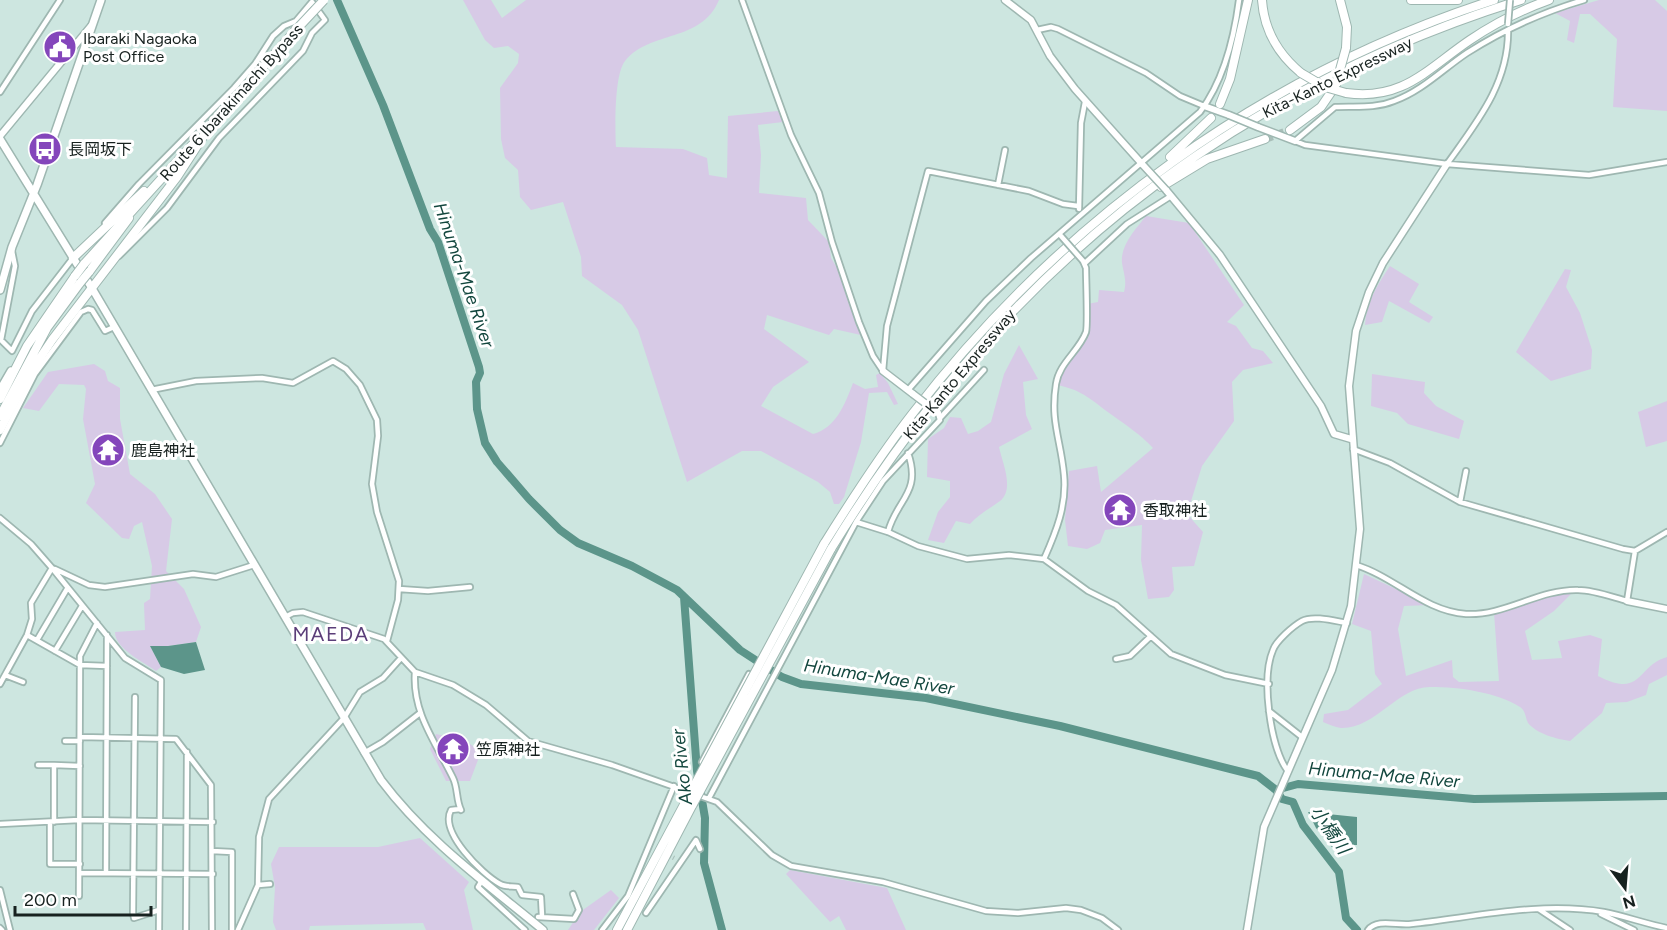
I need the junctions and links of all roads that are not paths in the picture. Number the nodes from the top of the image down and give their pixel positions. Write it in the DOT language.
graph roads {
  1 [pos="60,0"];
  2 [pos="101,0"];
  3 [pos="324,0"];
  4 [pos="742,0"];
  5 [pos="1005,0"];
  6 [pos="1239,0"];
  7 [pos="1248,0"];
  8 [pos="1262,0"];
  9 [pos="1340,0"];
  10 [pos="1411,0"];
  11 [pos="1458,0"];
  12 [pos="1494,0"];
  13 [pos="1510,0"];
  14 [pos="1521,0"];
  15 [pos="1549,0"];
  16 [pos="1584,0"];
  17 [pos="93,23"];
  18 [pos="1037,30"];
  19 [pos="1508,31"];
  20 [pos="76,43"];
  21 [pos="85,48"];
  22 [pos="0,92"];
  23 [pos="1085,102"];
  24 [pos="1220,104"];
  25 [pos="1204,106"];
  26 [pos="1211,118"];
  27 [pos="210,126"];
  28 [pos="1290,130"];
  29 [pos="0,138"];
  30 [pos="1265,139"];
  31 [pos="1295,141"];
  32 [pos="1005,150"];
  33 [pos="1667,162"];
  34 [pos="1142,164"];
  35 [pos="1447,164"];
  36 [pos="998,185"];
  37 [pos="1168,193"];
  38 [pos="33,194"];
  39 [pos="1078,206"];
  40 [pos="1080,214"];
  41 [pos="1092,225"];
  42 [pos="102,231"];
  43 [pos="1060,235"];
  44 [pos="1081,245"];
  45 [pos="12,248"];
  46 [pos="73,258"];
  47 [pos="113,262"];
  48 [pos="1084,262"];
  49 [pos="77,279"];
  50 [pos="0,290"];
  51 [pos="93,290"];
  52 [pos="114,327"];
  53 [pos="27,346"];
  54 [pos="984,370"];
  55 [pos="883,371"];
  56 [pos="0,390"];
  57 [pos="151,390"];
  58 [pos="910,392"];
  59 [pos="0,399"];
  60 [pos="940,415"];
  61 [pos="0,416"];
  62 [pos="0,430"];
  63 [pos="1351,439"];
  64 [pos="0,443"];
  65 [pos="1353,449"];
  66 [pos="908,453"];
  67 [pos="1466,471"];
  68 [pos="1460,502"];
  69 [pos="0,518"];
  70 [pos="856,522"];
  71 [pos="888,532"];
  72 [pos="1667,532"];
  73 [pos="828,546"];
  74 [pos="1635,551"];
  75 [pos="1044,559"];
  76 [pos="254,565"];
  77 [pos="1356,565"];
  78 [pos="52,568"];
  79 [pos="470,586"];
  80 [pos="67,589"];
  81 [pos="399,589"];
  82 [pos="1628,601"];
  83 [pos="82,606"];
  84 [pos="1667,609"];
  85 [pos="285,617"];
  86 [pos="97,623"];
  87 [pos="1347,623"];
  88 [pos="27,635"];
  89 [pos="107,636"];
  90 [pos="1151,636"];
  91 [pos="37,640"];
  92 [pos="387,641"];
  93 [pos="55,651"];
  94 [pos="401,658"];
  95 [pos="1116,659"];
  96 [pos="80,665"];
  97 [pos="107,666"];
  98 [pos="415,672"];
  99 [pos="749,674"];
  100 [pos="5,675"];
  101 [pos="0,682"];
  102 [pos="23,682"];
  103 [pos="1269,684"];
  104 [pos="135,697"];
  105 [pos="1269,711"];
  106 [pos="420,713"];
  107 [pos="344,718"];
  108 [pos="107,737"];
  109 [pos="1302,737"];
  110 [pos="134,738"];
  111 [pos="160,738"];
  112 [pos="80,739"];
  113 [pos="64,741"];
  114 [pos="709,749"];
  115 [pos="187,752"];
  116 [pos="364,753"];
  117 [pos="729,760"];
  118 [pos="702,762"];
  119 [pos="38,765"];
  120 [pos="54,765"];
  121 [pos="80,766"];
  122 [pos="1286,772"];
  123 [pos="674,786"];
  124 [pos="709,798"];
  125 [pos="690,801"];
  126 [pos="80,820"];
  127 [pos="106,820"];
  128 [pos="132,820"];
  129 [pos="160,821"];
  130 [pos="186,821"];
  131 [pos="52,822"];
  132 [pos="213,822"];
  133 [pos="0,824"];
  134 [pos="649,844"];
  135 [pos="656,848"];
  136 [pos="700,849"];
  137 [pos="212,851"];
  138 [pos="674,858"];
  139 [pos="681,863"];
  140 [pos="80,864"];
  141 [pos="80,873"];
  142 [pos="106,873"];
  143 [pos="133,873"];
  144 [pos="159,873"];
  145 [pos="186,873"];
  146 [pos="213,873"];
  147 [pos="482,880"];
  148 [pos="270,884"];
  149 [pos="258,885"];
  150 [pos="0,890"];
  151 [pos="573,894"];
  152 [pos="79,896"];
  153 [pos="1539,909"];
  154 [pos="159,910"];
  155 [pos="1594,911"];
  156 [pos="646,913"];
  157 [pos="1667,928"];
  158 [pos="527,929"];
  159 [pos="10,930"];
  160 [pos="159,930"];
  161 [pos="186,930"];
  162 [pos="212,930"];
  163 [pos="232,930"];
  164 [pos="238,930"];
  165 [pos="543,930"];
  166 [pos="602,930"];
  167 [pos="617,930"];
  168 [pos="627,930"];
  169 [pos="1118,930"];
  170 [pos="1247,930"];
  171 [pos="1368,930"];
  172 [pos="1570,930"];
  173 [pos="1634,930"];
  1 -- 22 [label="street"];
  2 -- 17 [label="main road"];
  3 -- 27 [label="highway, Route 6 Ibarakimachi Bypass, bridge"];
  4 -- 55 [label="street"];
  5 -- 18 [label="street"];
  6 -- 25 [label="street"];
  7 -- 24 [label="highway"];
  8 -- 15 [label="highway, bridge"];
  9 -- 28 [label="highway, bridge"];
  10 -- 11 [label="highway"];
  12 -- 41 [label="highway, Kita-Kanto Expressway"];
  13 -- 19 [label="street, bridge"];
  14 -- 44 [label="highway, Kita-Kanto Expressway"];
  16 -- 19 [label="street"];
  17 -- 20 [label="street"];
  17 -- 21 [label="main road"];
  18 -- 23 [label="street"];
  18 -- 25 [label="street"];
  19 -- 31 [label="street"];
  19 -- 35 [label="street"];
  20 -- 21 [label="street"];
  20 -- 29 [label="street"];
  21 -- 38 [label="main road"];
  23 -- 34 [label="street"];
  23 -- 39 [label="street"];
  25 -- 31 [label="street, bridge"];
  25 -- 34 [label="street"];
  26 -- 41 [label="highway"];
  27 -- 42 [label="highway"];
  27 -- 47 [label="highway"];
  27 -- 49 [label="highway, Route 6 Ibarakimachi Bypass, bridge"];
  29 -- 38 [label="main road"];
  30 -- 44 [label="highway"];
  31 -- 35 [label="street"];
  32 -- 36 [label="street"];
  33 -- 35 [label="street"];
  34 -- 37 [label="street, bridge"];
  34 -- 40 [label="street"];
  35 -- 63 [label="street"];
  36 -- 39 [label="street"];
  36 -- 55 [label="street"];
  37 -- 48 [label="street"];
  37 -- 63 [label="street"];
  38 -- 45 [label="main road"];
  38 -- 46 [label="main road"];
  39 -- 40 [label="street"];
  40 -- 43 [label="street"];
  41 -- 73 [label="highway, Kita-Kanto Expressway"];
  42 -- 46 [label="highway"];
  42 -- 47 [label="street"];
  43 -- 48 [label="street, bridge"];
  43 -- 58 [label="street"];
  44 -- 73 [label="highway, Kita-Kanto Expressway"];
  45 -- 46 [label="street"];
  45 -- 50 [label="main road"];
  46 -- 51 [label="main road"];
  47 -- 51 [label="highway"];
  48 -- 75 [label="street"];
  49 -- 53 [label="highway, Route 6 Ibarakimachi Bypass"];
  49 -- 61 [label="highway, Route 6 Ibarakimachi Bypass"];
  51 -- 52 [label="main road"];
  51 -- 62 [label="highway"];
  52 -- 57 [label="main road"];
  52 -- 64 [label="street"];
  53 -- 56 [label="main road"];
  53 -- 59 [label="highway, Route 6 Ibarakimachi Bypass"];
  54 -- 60 [label="street"];
  55 -- 58 [label="street"];
  57 -- 76 [label="main road"];
  57 -- 81 [label="street"];
  58 -- 60 [label="street, bridge"];
  60 -- 66 [label="street"];
  63 -- 65 [label="street"];
  65 -- 68 [label="street"];
  65 -- 77 [label="street"];
  66 -- 70 [label="street"];
  66 -- 71 [label="street"];
  67 -- 68 [label="street"];
  68 -- 74 [label="street"];
  69 -- 78 [label="street"];
  70 -- 71 [label="street"];
  70 -- 117 [label="street"];
  71 -- 75 [label="street"];
  72 -- 74 [label="street"];
  73 -- 125 [label="highway, Kita-Kanto Expressway, bridge"];
  74 -- 82 [label="street"];
  75 -- 90 [label="street"];
  76 -- 78 [label="street"];
  76 -- 85 [label="main road"];
  77 -- 82 [label="street"];
  77 -- 87 [label="street"];
  78 -- 80 [label="street"];
  78 -- 88 [label="street"];
  79 -- 81 [label="street"];
  80 -- 83 [label="street"];
  80 -- 91 [label="street"];
  81 -- 92 [label="street"];
  82 -- 84 [label="street"];
  83 -- 86 [label="street"];
  83 -- 93 [label="street"];
  85 -- 92 [label="street"];
  85 -- 107 [label="main road"];
  86 -- 89 [label="street"];
  86 -- 96 [label="street"];
  87 -- 103 [label="street"];
  87 -- 109 [label="street"];
  88 -- 91 [label="street"];
  88 -- 100 [label="street"];
  89 -- 97 [label="street"];
  89 -- 111 [label="street"];
  90 -- 95 [label="street"];
  90 -- 103 [label="street"];
  91 -- 93 [label="street"];
  92 -- 94 [label="street"];
  93 -- 96 [label="street"];
  94 -- 98 [label="street"];
  94 -- 107 [label="street"];
  96 -- 97 [label="street"];
  96 -- 112 [label="street"];
  97 -- 108 [label="street"];
  98 -- 106 [label="street"];
  98 -- 123 [label="street"];
  99 -- 114 [label="street"];
  100 -- 101 [label="street"];
  100 -- 102 [label="street"];
  103 -- 105 [label="street"];
  104 -- 110 [label="street"];
  105 -- 109 [label="street"];
  105 -- 122 [label="street"];
  106 -- 116 [label="street"];
  106 -- 151 [label="street"];
  107 -- 116 [label="main road"];
  107 -- 149 [label="street"];
  108 -- 110 [label="street"];
  108 -- 112 [label="street"];
  108 -- 127 [label="street"];
  109 -- 122 [label="street"];
  110 -- 111 [label="street"];
  110 -- 128 [label="street"];
  111 -- 115 [label="street"];
  111 -- 129 [label="street"];
  112 -- 113 [label="street"];
  112 -- 121 [label="street"];
  114 -- 117 [label="street"];
  114 -- 118 [label="street"];
  115 -- 130 [label="street"];
  115 -- 132 [label="street"];
  116 -- 147 [label="main road"];
  117 -- 124 [label="street"];
  119 -- 120 [label="street"];
  120 -- 121 [label="street"];
  120 -- 131 [label="street"];
  121 -- 126 [label="street"];
  122 -- 170 [label="street"];
  123 -- 124 [label="street"];
  123 -- 134 [label="street"];
  124 -- 169 [label="street"];
  125 -- 167 [label="highway, Kita-Kanto Expressway"];
  125 -- 168 [label="highway, Kita-Kanto Expressway"];
  126 -- 127 [label="street"];
  126 -- 131 [label="street"];
  126 -- 140 [label="street"];
  127 -- 128 [label="street"];
  127 -- 142 [label="street"];
  128 -- 129 [label="street"];
  128 -- 143 [label="street"];
  129 -- 130 [label="street"];
  129 -- 144 [label="street"];
  130 -- 132 [label="street"];
  130 -- 145 [label="street"];
  131 -- 133 [label="street"];
  131 -- 140 [label="street"];
  132 -- 137 [label="street"];
  134 -- 135 [label="street"];
  134 -- 166 [label="street"];
  136 -- 139 [label="street"];
  137 -- 146 [label="street"];
  137 -- 163 [label="street"];
  138 -- 139 [label="street"];
  139 -- 156 [label="street"];
  140 -- 141 [label="street"];
  141 -- 142 [label="street"];
  141 -- 152 [label="street"];
  142 -- 143 [label="street"];
  143 -- 144 [label="street"];
  143 -- 154 [label="street"];
  144 -- 145 [label="street"];
  144 -- 154 [label="street"];
  145 -- 146 [label="street"];
  145 -- 161 [label="street"];
  146 -- 162 [label="street"];
  147 -- 158 [label="street"];
  147 -- 165 [label="main road"];
  148 -- 149 [label="street"];
  149 -- 164 [label="street"];
  150 -- 159 [label="street"];
  153 -- 155 [label="street"];
  153 -- 171 [label="street"];
  153 -- 172 [label="street"];
  154 -- 160 [label="street"];
  155 -- 157 [label="street"];
  155 -- 173 [label="street"];
}
